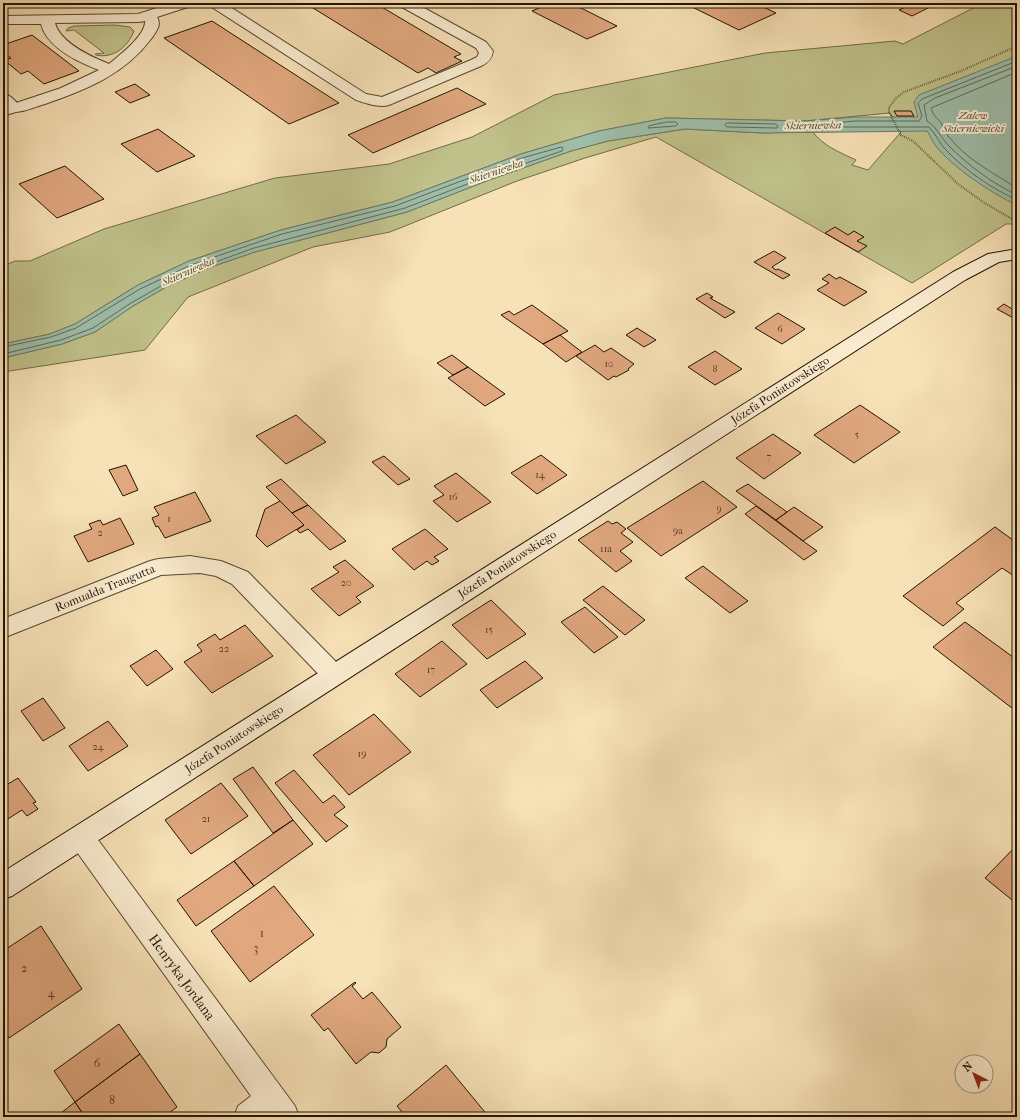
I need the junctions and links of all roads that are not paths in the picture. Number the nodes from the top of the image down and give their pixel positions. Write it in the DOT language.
graph roads {
  1 [pos="186,3"];
  2 [pos="215,3"];
  3 [pos="405,3"];
  4 [pos="150,16"];
  5 [pos="3,20"];
  6 [pos="47,20"];
  7 [pos="111,69"];
  8 [pos="3,97"];
  9 [pos="9,110"];
  10 [pos="1017,254"];
  11 [pos="3,629"];
  12 [pos="334,675"];
  13 [pos="81,837"];
  14 [pos="3,887"];
  15 [pos="268,1111"];
  1 -- 4 [label="street"];
  2 -- 3 [label="street"];
  4 -- 6 [label="street"];
  4 -- 7 [label="street"];
  5 -- 6 [label="street"];
  6 -- 7 [label="street"];
  7 -- 9 [label="street"];
  8 -- 9 [label="lane"];
  10 -- 12 [label="street, Józefa Poniatowskiego"];
  11 -- 12 [label="street, Romualda Traugutta"];
  12 -- 13 [label="street, Józefa Poniatowskiego"];
  13 -- 14 [label="street, Józefa Poniatowskiego"];
  13 -- 15 [label="street, Henryka Jordana"];
}
